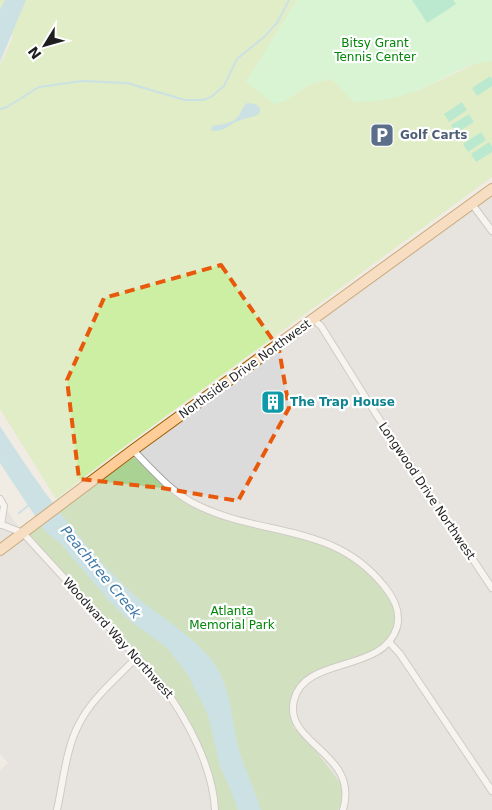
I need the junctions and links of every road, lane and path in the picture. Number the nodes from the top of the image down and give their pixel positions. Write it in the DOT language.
graph roads {
  1 [pos="492,189"];
  2 [pos="472,204"];
  3 [pos="492,231"];
  4 [pos="313,319"];
  5 [pos="133,450"];
  6 [pos="0,499"];
  7 [pos="0,524"];
  8 [pos="23,533"];
  9 [pos="0,550"];
  10 [pos="492,588"];
  11 [pos="389,642"];
  12 [pos="137,657"];
  13 [pos="492,791"];
  14 [pos="57,810"];
  15 [pos="215,810"];
  16 [pos="343,810"];
  1 -- 2 [label="main road, Northside Drive Northwest"];
  2 -- 3 [label="street"];
  2 -- 4 [label="main road, Northside Drive Northwest"];
  4 -- 5 [label="main road, Northside Drive Northwest"];
  4 -- 10 [label="street, Longwood Drive Northwest"];
  5 -- 8 [label="main road, Northside Drive Northwest"];
  5 -- 11 [label="street"];
  6 -- 7 [label="street"];
  7 -- 8 [label="street"];
  8 -- 9 [label="main road, Northside Drive Northwest"];
  8 -- 12 [label="street, Woodward Way Northwest"];
  11 -- 13 [label="street"];
  11 -- 16 [label="street"];
  12 -- 14 [label="street"];
  12 -- 15 [label="street, Woodward Way Northwest"];
}
